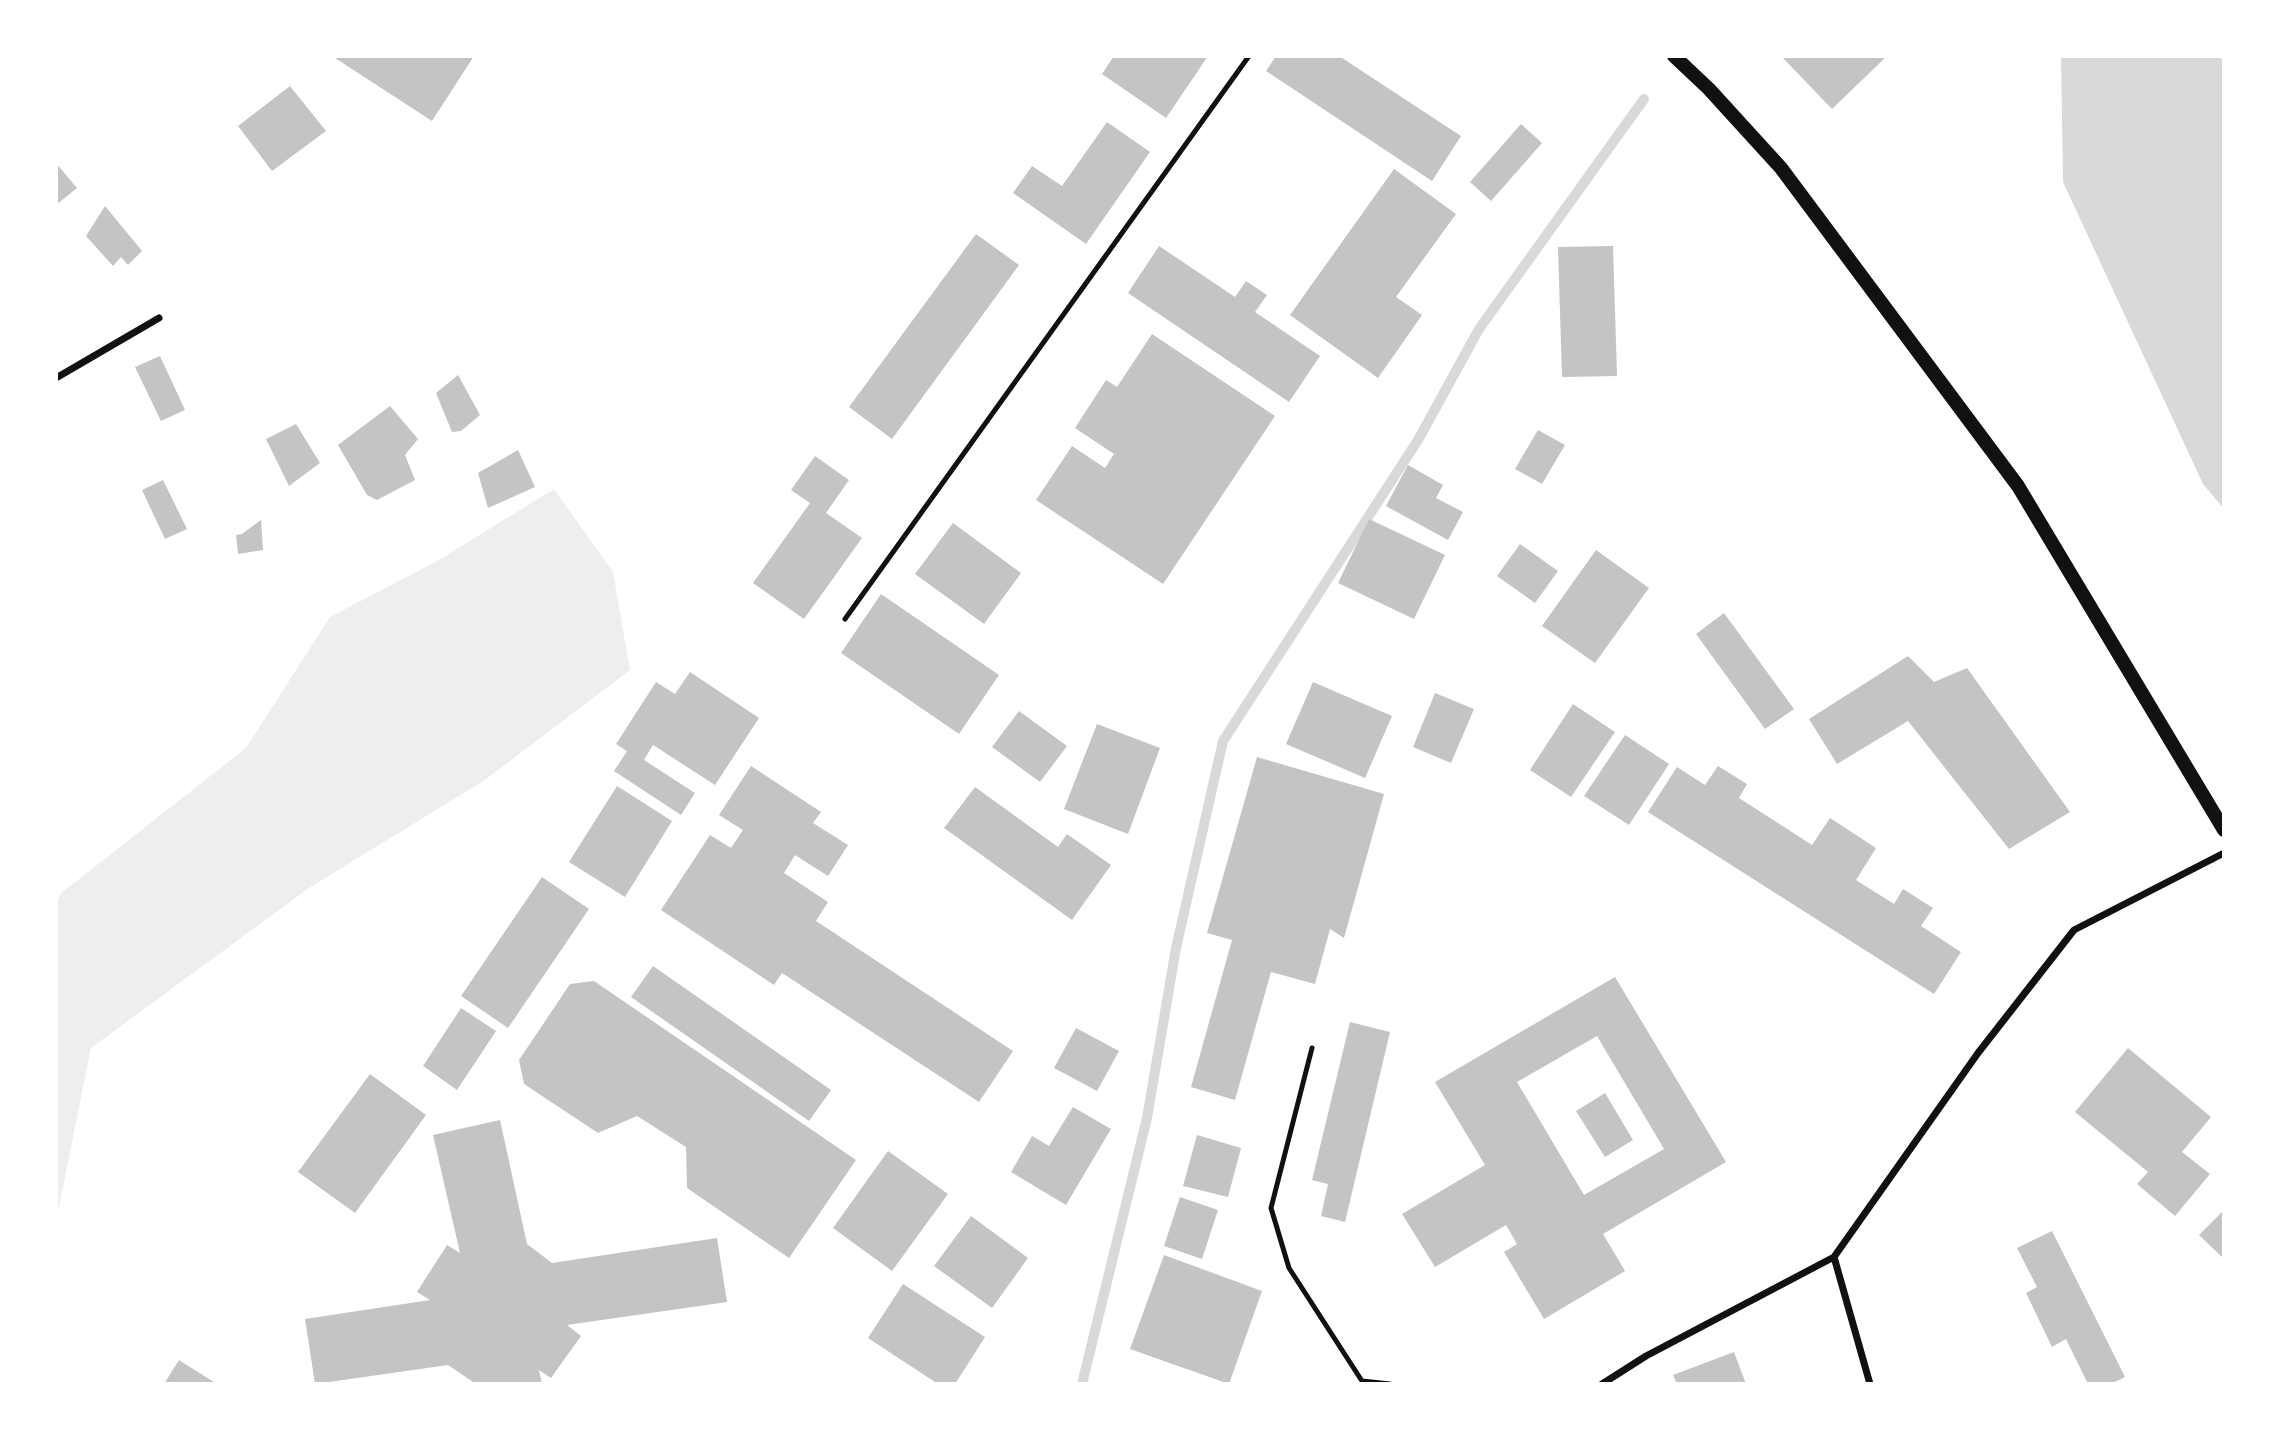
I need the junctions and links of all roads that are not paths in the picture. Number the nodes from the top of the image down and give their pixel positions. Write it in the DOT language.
graph roads {
  1 [pos="1249,56"];
  2 [pos="1674,56"];
  3 [pos="159,318"];
  4 [pos="56,378"];
  5 [pos="845,619"];
  6 [pos="2224,831"];
  7 [pos="2224,853"];
  8 [pos="1312,1048"];
  9 [pos="1834,1257"];
  10 [pos="1390,1384"];
  11 [pos="1602,1384"];
  12 [pos="1870,1384"];
  1 -- 5 [label="lane"];
  2 -- 6 [label="main road"];
  3 -- 4 [label="street"];
  7 -- 9 [label="street"];
  8 -- 10 [label="lane"];
  9 -- 11 [label="street"];
  9 -- 12 [label="street"];
}
